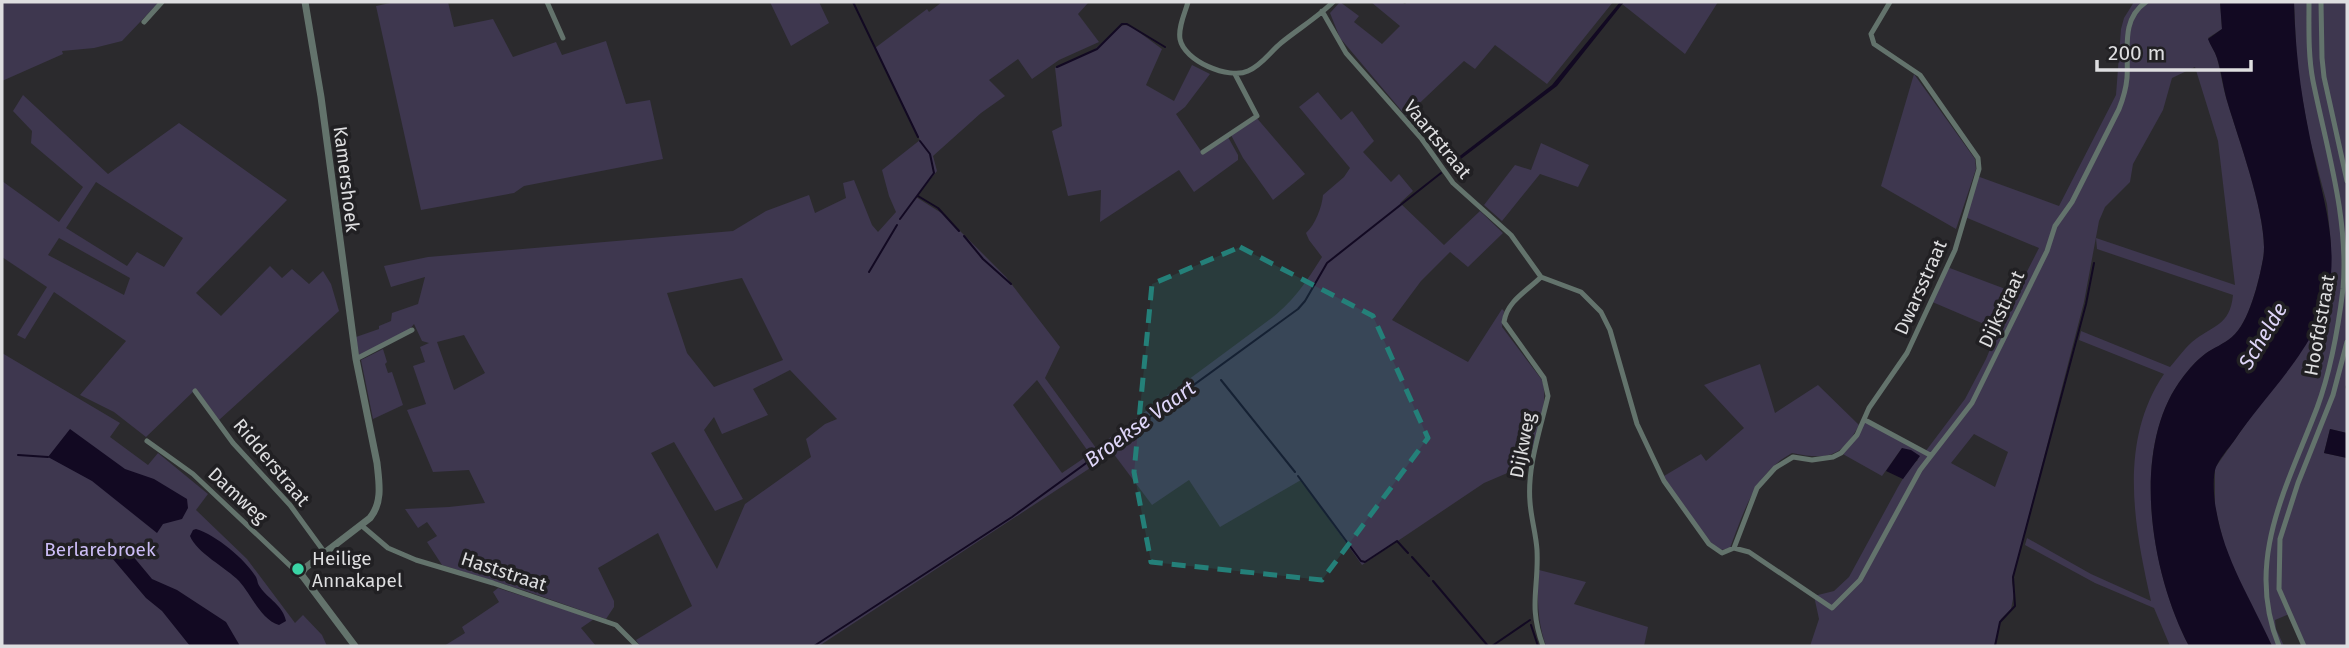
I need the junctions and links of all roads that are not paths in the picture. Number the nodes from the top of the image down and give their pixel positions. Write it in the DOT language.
graph roads {
  1 [pos="162,2"];
  2 [pos="305,2"];
  3 [pos="547,2"];
  4 [pos="1188,2"];
  5 [pos="1333,2"];
  6 [pos="1890,2"];
  7 [pos="2146,2"];
  8 [pos="2309,2"];
  9 [pos="2321,2"];
  10 [pos="1322,11"];
  11 [pos="144,22"];
  12 [pos="563,38"];
  13 [pos="1235,74"];
  14 [pos="1203,152"];
  15 [pos="2347,181"];
  16 [pos="1541,277"];
  17 [pos="412,330"];
  18 [pos="2347,342"];
  19 [pos="356,359"];
  20 [pos="195,391"];
  21 [pos="1865,420"];
  22 [pos="147,441"];
  23 [pos="1930,455"];
  24 [pos="361,525"];
  25 [pos="1734,548"];
  26 [pos="325,553"];
  27 [pos="302,577"];
  28 [pos="355,646"];
  29 [pos="636,646"];
  30 [pos="1543,646"];
  31 [pos="2278,646"];
  32 [pos="2304,646"];
  1 -- 11 [label="street"];
  2 -- 19 [label="street, Kamershoek"];
  3 -- 12 [label="street"];
  4 -- 13 [label="street"];
  5 -- 10 [label="street"];
  6 -- 21 [label="street, Dwarsstraat"];
  7 -- 23 [label="street, Dijkstraat"];
  8 -- 31 [label="street, Hoofdstraat"];
  9 -- 15 [label="street"];
  10 -- 13 [label="street"];
  10 -- 16 [label="street, Vaartstraat"];
  13 -- 14 [label="street"];
  16 -- 25 [label="street"];
  16 -- 30 [label="street, Dijkweg"];
  17 -- 19 [label="street"];
  18 -- 32 [label="street, Hoofdstraat"];
  19 -- 24 [label="street, Kamershoek"];
  20 -- 26 [label="street, Ridderstraat"];
  21 -- 23 [label="street"];
  21 -- 25 [label="street, Dwarsstraat"];
  22 -- 27 [label="street, Damweg"];
  23 -- 25 [label="street, Dijkstraat"];
  24 -- 26 [label="street, Kamershoek"];
  24 -- 29 [label="street, Haststraat"];
  26 -- 27 [label="street, Kamershoek"];
  27 -- 28 [label="street"];
}
